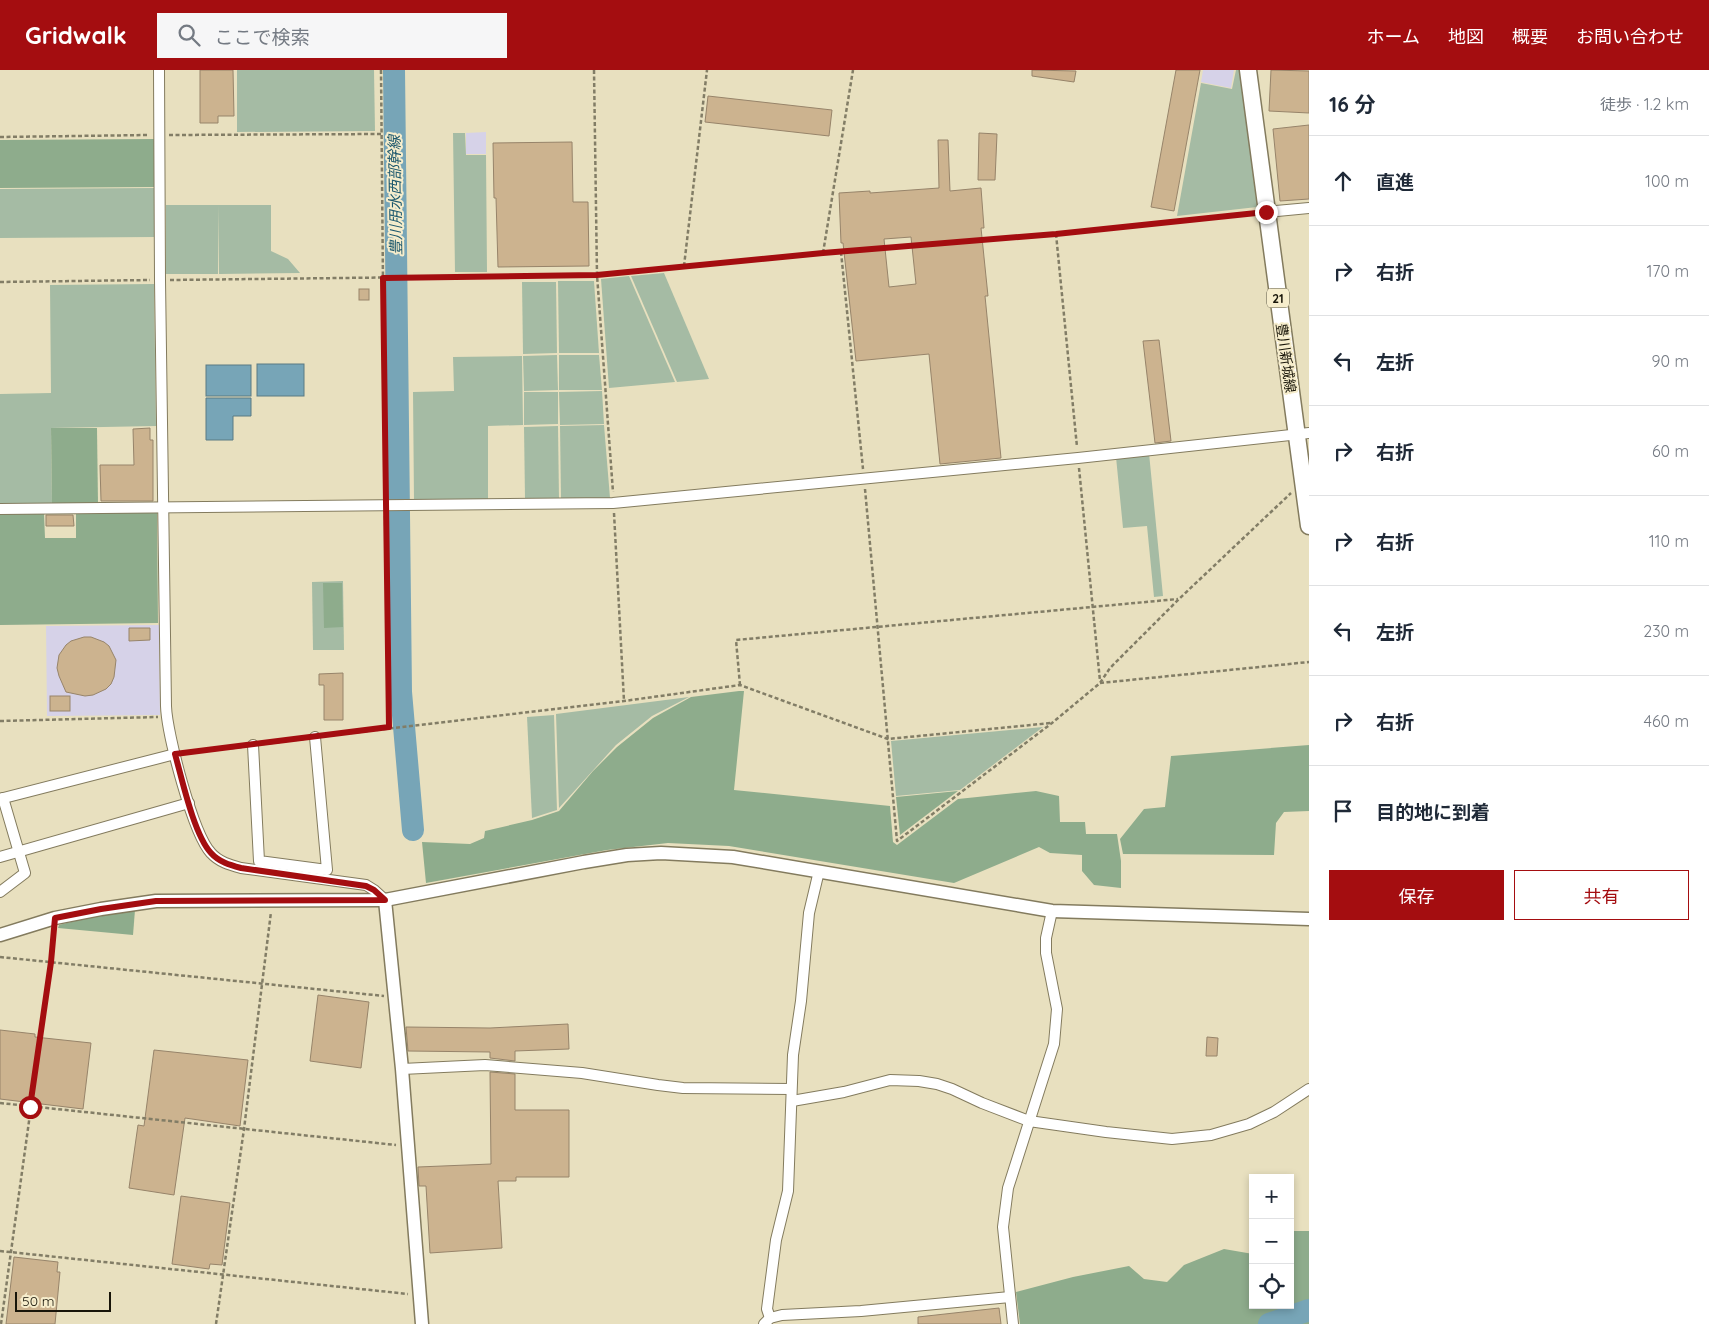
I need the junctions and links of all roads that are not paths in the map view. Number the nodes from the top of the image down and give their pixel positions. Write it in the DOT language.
graph roads {
  1 [pos="159,70"];
  2 [pos="1248,70"];
  3 [pos="1309,208"];
  4 [pos="1266,212"];
  5 [pos="1303,433"];
  6 [pos="0,509"];
  7 [pos="163,509"];
  8 [pos="1309,526"];
  9 [pos="315,737"];
  10 [pos="253,745"];
  11 [pos="175,754"];
  12 [pos="2,798"];
  13 [pos="189,803"];
  14 [pos="20,852"];
  15 [pos="0,857"];
  16 [pos="819,871"];
  17 [pos="0,892"];
  18 [pos="385,900"];
  19 [pos="1052,912"];
  20 [pos="1309,919"];
  21 [pos="0,935"];
  22 [pos="402,1069"];
  23 [pos="791,1089"];
  24 [pos="1309,1089"];
  25 [pos="792,1101"];
  26 [pos="1029,1121"];
  27 [pos="1010,1296"];
  28 [pos="767,1321"];
  29 [pos="422,1324"];
  30 [pos="1013,1324"];
  1 -- 7 [label="street"];
  2 -- 4 [label="main road, 豊川新城線 / 21"];
  3 -- 4 [label="street"];
  4 -- 5 [label="main road, 豊川新城線 / 21"];
  5 -- 7 [label="street"];
  5 -- 8 [label="main road, 豊川新城線 / 21"];
  6 -- 7 [label="street"];
  7 -- 11 [label="street"];
  9 -- 10 [label="street"];
  11 -- 12 [label="street"];
  11 -- 13 [label="street"];
  12 -- 14 [label="street"];
  13 -- 14 [label="street"];
  13 -- 18 [label="street"];
  14 -- 15 [label="street"];
  14 -- 17 [label="street"];
  16 -- 18 [label="street"];
  16 -- 19 [label="street"];
  16 -- 23 [label="street"];
  18 -- 21 [label="street"];
  18 -- 22 [label="street"];
  19 -- 20 [label="street"];
  19 -- 26 [label="street"];
  22 -- 23 [label="street"];
  22 -- 29 [label="street"];
  23 -- 25 [label="street"];
  24 -- 26 [label="street"];
  25 -- 26 [label="street"];
  25 -- 28 [label="street"];
  26 -- 27 [label="street"];
  27 -- 28 [label="street"];
  27 -- 30 [label="street"];
}
